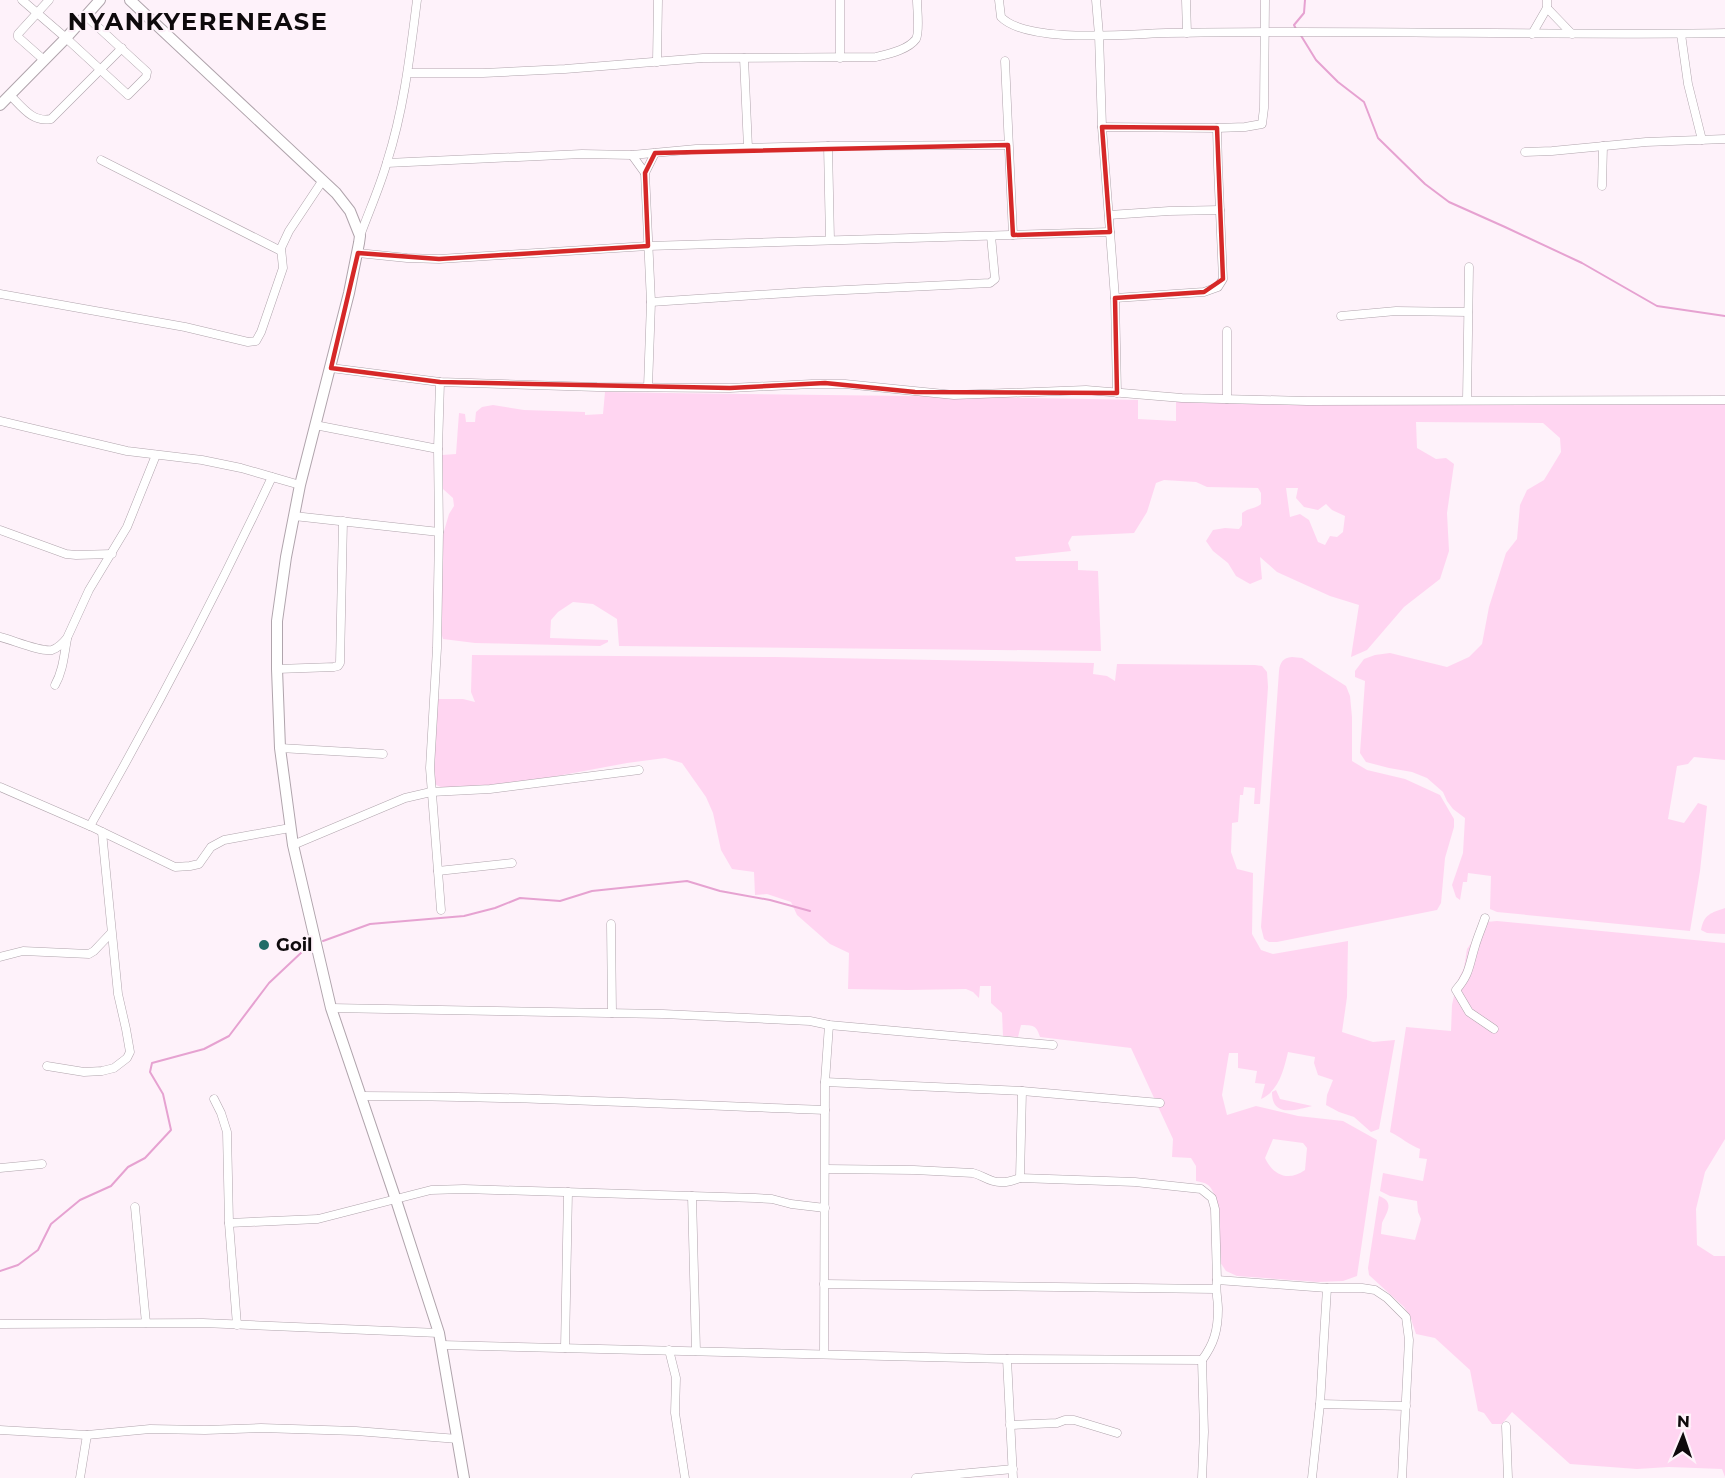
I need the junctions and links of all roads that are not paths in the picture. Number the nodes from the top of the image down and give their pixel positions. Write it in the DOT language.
graph roads {
  1 [pos="22,0"];
  2 [pos="49,0"];
  3 [pos="100,0"];
  4 [pos="130,0"];
  5 [pos="417,0"];
  6 [pos="658,0"];
  7 [pos="840,0"];
  8 [pos="917,0"];
  9 [pos="999,0"];
  10 [pos="1096,0"];
  11 [pos="1186,0"];
  12 [pos="1265,0"];
  13 [pos="1547,4"];
  14 [pos="37,13"];
  15 [pos="86,16"];
  16 [pos="1265,32"];
  17 [pos="1187,33"];
  18 [pos="1725,33"];
  19 [pos="1532,34"];
  20 [pos="1572,34"];
  21 [pos="1681,34"];
  22 [pos="1099,35"];
  23 [pos="66,38"];
  24 [pos="122,48"];
  25 [pos="744,58"];
  26 [pos="840,58"];
  27 [pos="44,60"];
  28 [pos="1005,61"];
  29 [pos="657,62"];
  30 [pos="101,70"];
  31 [pos="408,73"];
  32 [pos="10,95"];
  33 [pos="0,105"];
  34 [pos="1102,127"];
  35 [pos="1217,128"];
  36 [pos="1725,139"];
  37 [pos="1702,140"];
  38 [pos="1008,145"];
  39 [pos="828,146"];
  40 [pos="1602,146"];
  41 [pos="748,148"];
  42 [pos="1525,152"];
  43 [pos="655,153"];
  44 [pos="632,155"];
  45 [pos="101,160"];
  46 [pos="387,164"];
  47 [pos="645,173"];
  48 [pos="322,180"];
  49 [pos="1602,186"];
  50 [pos="1220,210"];
  51 [pos="1109,215"];
  52 [pos="1110,232"];
  53 [pos="1012,235"];
  54 [pos="360,236"];
  55 [pos="991,236"];
  56 [pos="830,240"];
  57 [pos="648,246"];
  58 [pos="281,252"];
  59 [pos="358,253"];
  60 [pos="1469,267"];
  61 [pos="0,294"];
  62 [pos="1115,298"];
  63 [pos="651,302"];
  64 [pos="1468,312"];
  65 [pos="1341,316"];
  66 [pos="1227,332"];
  67 [pos="331,368"];
  68 [pos="441,382"];
  69 [pos="648,387"];
  70 [pos="1117,393"];
  71 [pos="1227,399"];
  72 [pos="1467,400"];
  73 [pos="1725,400"];
  74 [pos="0,421"];
  75 [pos="315,425"];
  76 [pos="438,449"];
  77 [pos="156,455"];
  78 [pos="272,477"];
  79 [pos="300,485"];
  80 [pos="294,516"];
  81 [pos="343,521"];
  82 [pos="0,530"];
  83 [pos="439,532"];
  84 [pos="112,554"];
  85 [pos="0,637"];
  86 [pos="67,638"];
  87 [pos="277,669"];
  88 [pos="55,686"];
  89 [pos="280,748"];
  90 [pos="383,754"];
  91 [pos="639,770"];
  92 [pos="0,787"];
  93 [pos="431,792"];
  94 [pos="90,826"];
  95 [pos="290,828"];
  96 [pos="102,832"];
  97 [pos="293,845"];
  98 [pos="512,863"];
  99 [pos="438,871"];
  100 [pos="441,910"];
  101 [pos="1485,918"];
  102 [pos="611,924"];
  103 [pos="111,933"];
  104 [pos="0,957"];
  105 [pos="331,1008"];
  106 [pos="612,1013"];
  107 [pos="829,1025"];
  108 [pos="1494,1029"];
  109 [pos="1053,1045"];
  110 [pos="47,1066"];
  111 [pos="825,1082"];
  112 [pos="1022,1091"];
  113 [pos="361,1096"];
  114 [pos="214,1099"];
  115 [pos="1160,1103"];
  116 [pos="825,1110"];
  117 [pos="42,1164"];
  118 [pos="0,1168"];
  119 [pos="826,1169"];
  120 [pos="1020,1178"];
  121 [pos="568,1192"];
  122 [pos="692,1196"];
  123 [pos="396,1200"];
  124 [pos="135,1208"];
  125 [pos="825,1208"];
  126 [pos="229,1222"];
  127 [pos="1216,1280"];
  128 [pos="824,1284"];
  129 [pos="1327,1288"];
  130 [pos="1215,1289"];
  131 [pos="146,1323"];
  132 [pos="0,1324"];
  133 [pos="237,1324"];
  134 [pos="439,1333"];
  135 [pos="442,1345"];
  136 [pos="565,1348"];
  137 [pos="669,1350"];
  138 [pos="696,1351"];
  139 [pos="824,1354"];
  140 [pos="1007,1359"];
  141 [pos="1202,1360"];
  142 [pos="1320,1404"];
  143 [pos="1406,1406"];
  144 [pos="1010,1425"];
  145 [pos="1506,1426"];
  146 [pos="0,1430"];
  147 [pos="1117,1433"];
  148 [pos="87,1435"];
  149 [pos="458,1439"];
  150 [pos="1013,1469"];
  151 [pos="80,1478"];
  152 [pos="464,1478"];
  153 [pos="685,1478"];
  154 [pos="916,1478"];
  155 [pos="1013,1478"];
  156 [pos="1202,1478"];
  157 [pos="1312,1478"];
  158 [pos="1402,1478"];
  159 [pos="1508,1478"];
  1 -- 14 [label="street"];
  2 -- 14 [label="street"];
  3 -- 15 [label="street"];
  4 -- 48 [label="street"];
  5 -- 31 [label="street"];
  6 -- 29 [label="street"];
  7 -- 26 [label="street"];
  8 -- 26 [label="street"];
  9 -- 22 [label="street"];
  10 -- 22 [label="street"];
  11 -- 17 [label="street"];
  12 -- 16 [label="street"];
  13 -- 19 [label="street"];
  13 -- 20 [label="street"];
  14 -- 23 [label="street"];
  14 -- 27 [label="street"];
  15 -- 23 [label="street"];
  15 -- 24 [label="street"];
  16 -- 17 [label="street"];
  16 -- 19 [label="street"];
  16 -- 35 [label="street"];
  17 -- 22 [label="street"];
  18 -- 21 [label="street"];
  19 -- 20 [label="street"];
  20 -- 21 [label="street"];
  21 -- 37 [label="street"];
  22 -- 34 [label="street"];
  23 -- 27 [label="street"];
  23 -- 30 [label="street"];
  24 -- 30 [label="street"];
  24 -- 30 [label="street"];
  25 -- 26 [label="street"];
  25 -- 29 [label="street"];
  25 -- 41 [label="street"];
  27 -- 32 [label="street"];
  28 -- 38 [label="street"];
  29 -- 31 [label="street"];
  30 -- 32 [label="street"];
  31 -- 46 [label="street"];
  32 -- 33 [label="street"];
  34 -- 35 [label="street"];
  34 -- 51 [label="street"];
  35 -- 50 [label="street"];
  36 -- 37 [label="street"];
  37 -- 40 [label="street"];
  38 -- 39 [label="street"];
  38 -- 53 [label="street"];
  39 -- 41 [label="street"];
  39 -- 56 [label="street"];
  40 -- 42 [label="street"];
  40 -- 49 [label="street"];
  41 -- 43 [label="street"];
  43 -- 44 [label="street"];
  43 -- 47 [label="street"];
  44 -- 46 [label="street"];
  44 -- 47 [label="street"];
  45 -- 58 [label="street"];
  46 -- 54 [label="street"];
  47 -- 57 [label="street"];
  48 -- 54 [label="street"];
  48 -- 58 [label="street"];
  50 -- 51 [label="street"];
  50 -- 62 [label="street"];
  51 -- 52 [label="street"];
  52 -- 53 [label="street"];
  52 -- 62 [label="street"];
  53 -- 55 [label="street"];
  54 -- 59 [label="street"];
  55 -- 56 [label="street"];
  55 -- 63 [label="street"];
  56 -- 57 [label="street"];
  57 -- 59 [label="street"];
  57 -- 63 [label="street"];
  58 -- 61 [label="street"];
  59 -- 67 [label="street"];
  60 -- 64 [label="street"];
  62 -- 70 [label="street"];
  63 -- 69 [label="street"];
  64 -- 65 [label="street"];
  64 -- 72 [label="street"];
  66 -- 71 [label="street"];
  67 -- 68 [label="street"];
  67 -- 75 [label="street"];
  68 -- 69 [label="street"];
  68 -- 76 [label="street"];
  69 -- 70 [label="street"];
  70 -- 71 [label="street"];
  71 -- 72 [label="street"];
  72 -- 73 [label="street"];
  74 -- 77 [label="street"];
  75 -- 76 [label="street"];
  75 -- 79 [label="street"];
  76 -- 83 [label="street"];
  77 -- 78 [label="street"];
  77 -- 84 [label="street"];
  78 -- 79 [label="street"];
  78 -- 94 [label="street"];
  79 -- 80 [label="street"];
  80 -- 81 [label="street"];
  80 -- 87 [label="street"];
  81 -- 83 [label="street"];
  81 -- 87 [label="street"];
  82 -- 84 [label="street"];
  83 -- 93 [label="street"];
  84 -- 86 [label="street"];
  85 -- 86 [label="street"];
  86 -- 88 [label="street"];
  87 -- 89 [label="street"];
  89 -- 90 [label="street"];
  89 -- 95 [label="street"];
  91 -- 93 [label="street"];
  92 -- 94 [label="street"];
  93 -- 97 [label="street"];
  93 -- 99 [label="street"];
  94 -- 96 [label="street"];
  95 -- 96 [label="street"];
  95 -- 97 [label="street"];
  96 -- 103 [label="street"];
  97 -- 105 [label="street"];
  98 -- 99 [label="street"];
  99 -- 100 [label="street"];
  101 -- 108 [label="street"];
  102 -- 106 [label="street"];
  103 -- 104 [label="street"];
  103 -- 110 [label="street"];
  105 -- 106 [label="street"];
  105 -- 113 [label="street"];
  106 -- 107 [label="street"];
  107 -- 109 [label="street"];
  107 -- 111 [label="street"];
  111 -- 112 [label="street"];
  111 -- 116 [label="street"];
  112 -- 115 [label="street"];
  112 -- 120 [label="street"];
  113 -- 116 [label="street"];
  113 -- 123 [label="street"];
  114 -- 126 [label="street"];
  116 -- 119 [label="street"];
  117 -- 118 [label="street"];
  119 -- 120 [label="street"];
  119 -- 125 [label="street"];
  120 -- 127 [label="street"];
  121 -- 122 [label="street"];
  121 -- 123 [label="street"];
  121 -- 136 [label="street"];
  122 -- 125 [label="street"];
  122 -- 138 [label="street"];
  123 -- 126 [label="street"];
  123 -- 134 [label="street"];
  124 -- 131 [label="street"];
  125 -- 128 [label="street"];
  126 -- 133 [label="street"];
  127 -- 129 [label="street"];
  127 -- 130 [label="street"];
  128 -- 130 [label="street"];
  128 -- 139 [label="street"];
  129 -- 142 [label="street"];
  129 -- 143 [label="street"];
  130 -- 141 [label="street"];
  131 -- 132 [label="street"];
  131 -- 133 [label="street"];
  133 -- 134 [label="street"];
  134 -- 135 [label="street"];
  135 -- 136 [label="street"];
  135 -- 149 [label="street"];
  136 -- 137 [label="street"];
  137 -- 138 [label="street"];
  137 -- 153 [label="street"];
  138 -- 139 [label="street"];
  139 -- 140 [label="street"];
  140 -- 141 [label="street"];
  140 -- 144 [label="street"];
  141 -- 156 [label="street"];
  142 -- 143 [label="street"];
  142 -- 157 [label="street"];
  143 -- 158 [label="street"];
  144 -- 147 [label="street"];
  144 -- 150 [label="street"];
  145 -- 159 [label="street"];
  146 -- 148 [label="street"];
  148 -- 149 [label="street"];
  148 -- 151 [label="street"];
  149 -- 152 [label="street"];
  150 -- 154 [label="street"];
  150 -- 155 [label="street"];
}
